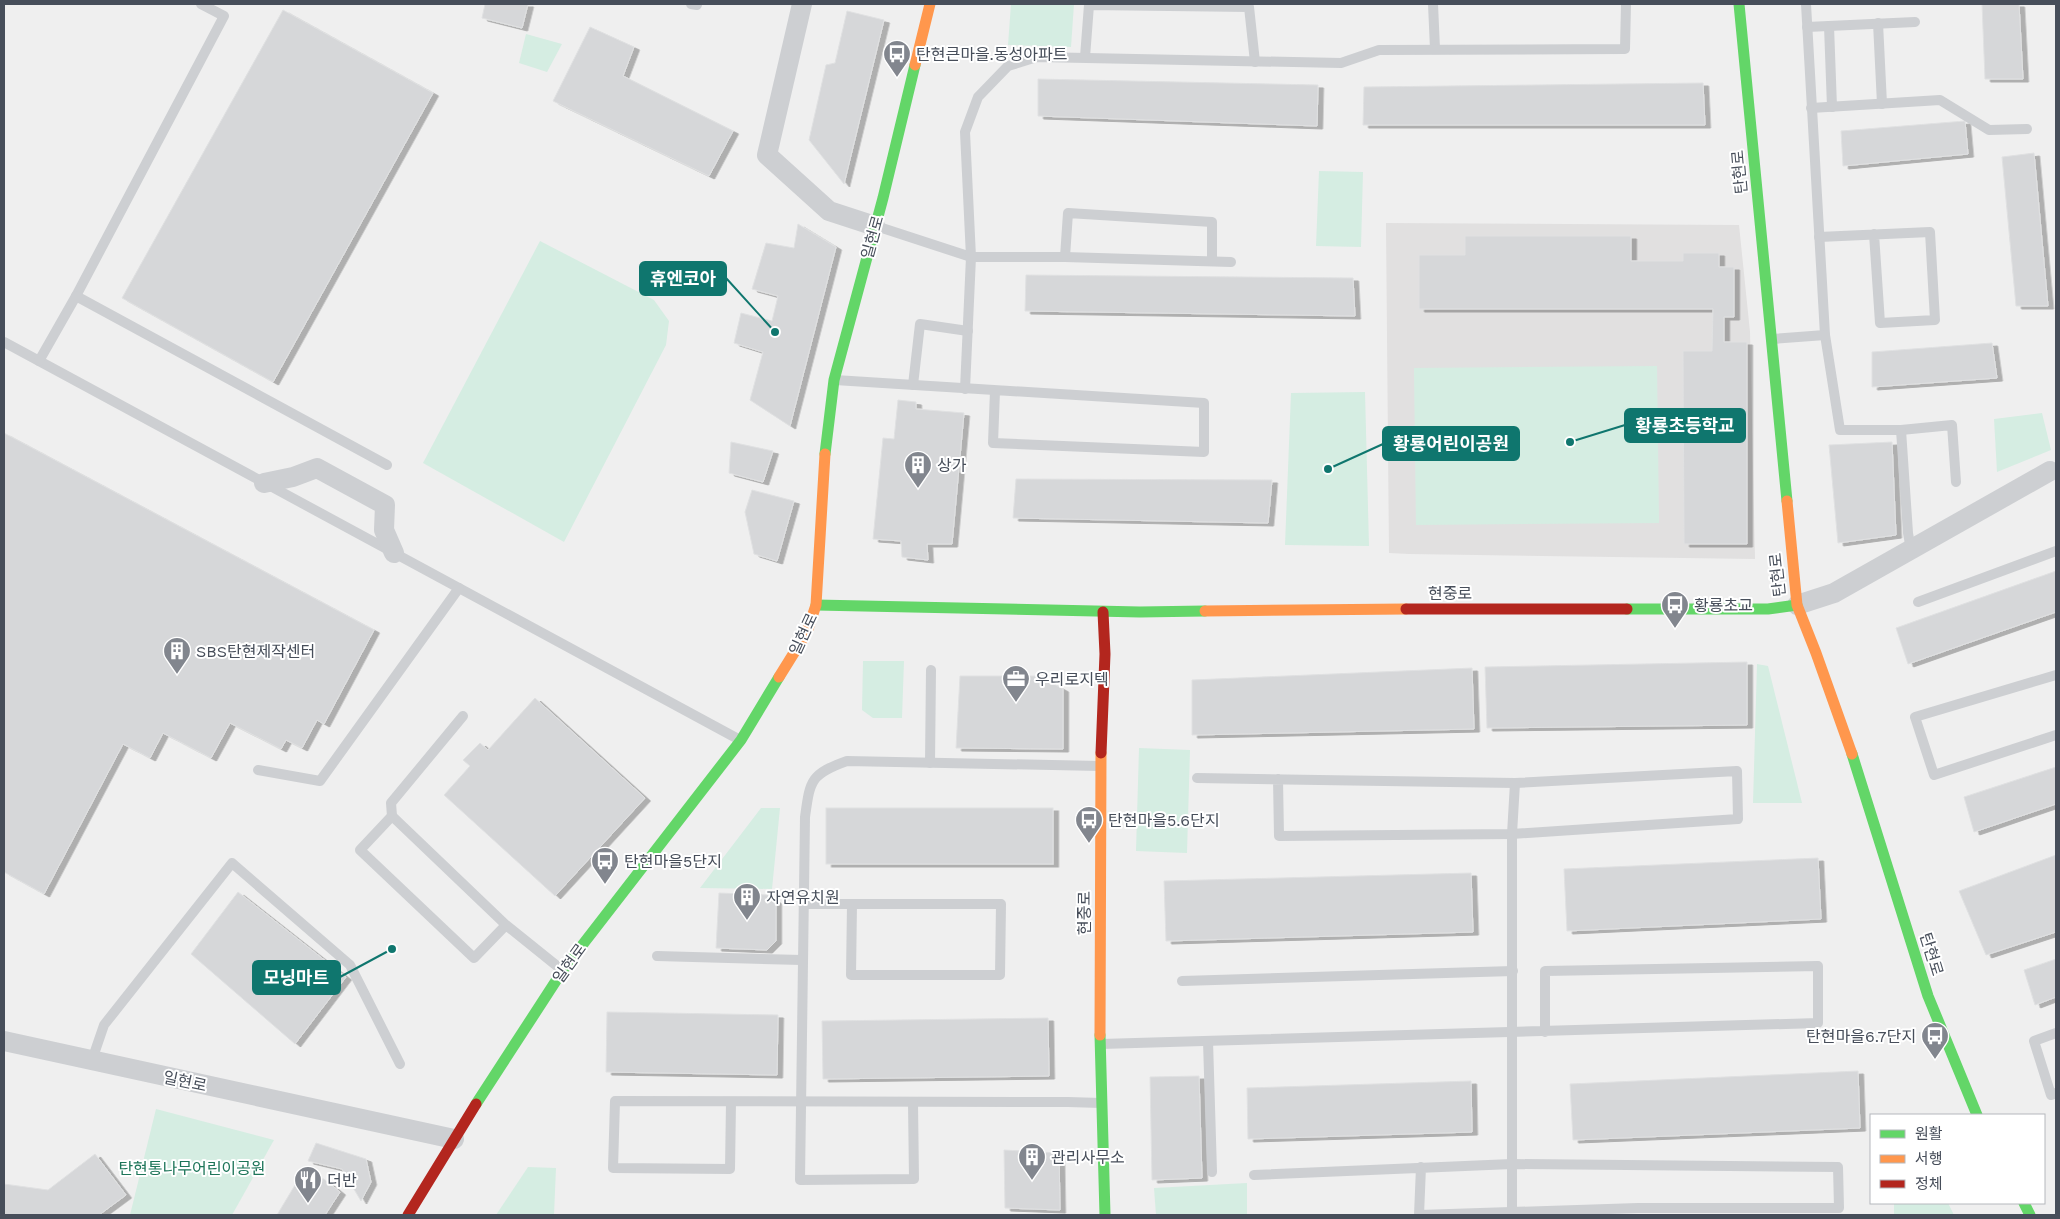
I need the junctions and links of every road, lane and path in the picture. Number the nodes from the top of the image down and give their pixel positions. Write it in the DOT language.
graph roads {
  1 [pos="201,4"];
  2 [pos="802,4"];
  3 [pos="930,4"];
  4 [pos="1434,4"];
  5 [pos="1626,4"];
  6 [pos="1739,4"];
  7 [pos="1806,4"];
  8 [pos="1915,22"];
  9 [pos="1878,23"];
  10 [pos="1829,26"];
  11 [pos="1807,27"];
  12 [pos="1435,49"];
  13 [pos="1085,57"];
  14 [pos="1255,62"];
  15 [pos="1882,104"];
  16 [pos="1832,107"];
  17 [pos="1811,108"];
  18 [pos="2027,129"];
  19 [pos="875,226"];
  20 [pos="1874,234"];
  21 [pos="1819,237"];
  22 [pos="971,257"];
  23 [pos="1065,257"];
  24 [pos="1212,261"];
  25 [pos="1231,262"];
  26 [pos="76,296"];
  27 [pos="968,331"];
  28 [pos="1825,335"];
  29 [pos="1771,339"];
  30 [pos="4,342"];
  31 [pos="39,361"];
  32 [pos="834,380"];
  33 [pos="913,385"];
  34 [pos="965,389"];
  35 [pos="995,391"];
  36 [pos="1901,430"];
  37 [pos="387,465"];
  38 [pos="2053,474"];
  39 [pos="1956,482"];
  40 [pos="264,483"];
  41 [pos="1911,550"];
  42 [pos="2056,551"];
  43 [pos="394,553"];
  44 [pos="459,588"];
  45 [pos="1918,602"];
  46 [pos="816,605"];
  47 [pos="1796,605"];
  48 [pos="1103,612"];
  49 [pos="931,670"];
  50 [pos="2056,675"];
  51 [pos="463,716"];
  52 [pos="2056,735"];
  53 [pos="741,740"];
  54 [pos="930,763"];
  55 [pos="1101,766"];
  56 [pos="258,770"];
  57 [pos="1197,778"];
  58 [pos="1278,779"];
  59 [pos="1515,783"];
  60 [pos="392,816"];
  61 [pos="1512,834"];
  62 [pos="803,904"];
  63 [pos="852,904"];
  64 [pos="506,925"];
  65 [pos="657,956"];
  66 [pos="802,960"];
  67 [pos="562,970"];
  68 [pos="1513,971"];
  69 [pos="1182,981"];
  70 [pos="1545,1032"];
  71 [pos="1512,1033"];
  72 [pos="2056,1033"];
  73 [pos="4,1041"];
  74 [pos="1208,1042"];
  75 [pos="1101,1044"];
  76 [pos="92,1060"];
  77 [pos="400,1064"];
  78 [pos="2056,1093"];
  79 [pos="731,1102"];
  80 [pos="801,1102"];
  81 [pos="913,1103"];
  82 [pos="1103,1103"];
  83 [pos="1977,1114"];
  84 [pos="454,1139"];
  85 [pos="1512,1164"];
  86 [pos="1420,1168"];
  87 [pos="1212,1172"];
  88 [pos="1254,1175"];
  89 [pos="1638,1212"];
  90 [pos="1512,1213"];
  91 [pos="408,1215"];
  92 [pos="1106,1215"];
  1 -- 26 [label="lane"];
  2 -- 19 [label="street"];
  3 -- 19 [label="main road, 일현로"];
  4 -- 12 [label="lane"];
  5 -- 12 [label="lane"];
  6 -- 29 [label="main road, 탄현로"];
  7 -- 11 [label="lane"];
  8 -- 9 [label="lane"];
  9 -- 10 [label="lane"];
  9 -- 15 [label="lane"];
  10 -- 11 [label="lane"];
  10 -- 16 [label="lane"];
  11 -- 17 [label="lane"];
  12 -- 14 [label="lane"];
  13 -- 14 [label="lane"];
  13 -- 14 [label="lane"];
  13 -- 22 [label="lane"];
  15 -- 16 [label="lane"];
  15 -- 18 [label="lane"];
  16 -- 17 [label="lane"];
  17 -- 21 [label="lane"];
  19 -- 22 [label="lane"];
  19 -- 32 [label="main road, 일현로"];
  20 -- 20 [label="lane"];
  20 -- 21 [label="lane"];
  21 -- 28 [label="lane"];
  22 -- 23 [label="lane"];
  22 -- 27 [label="lane"];
  23 -- 24 [label="lane"];
  23 -- 24 [label="lane"];
  24 -- 25 [label="lane"];
  26 -- 31 [label="lane"];
  26 -- 37 [label="lane"];
  27 -- 33 [label="lane"];
  27 -- 34 [label="lane"];
  28 -- 29 [label="lane"];
  28 -- 36 [label="lane"];
  29 -- 47 [label="main road, 탄현로"];
  30 -- 31 [label="lane"];
  31 -- 40 [label="lane"];
  32 -- 33 [label="lane"];
  32 -- 46 [label="main road, 일현로"];
  33 -- 34 [label="lane"];
  34 -- 35 [label="lane"];
  35 -- 35 [label="lane"];
  36 -- 39 [label="lane"];
  36 -- 41 [label="lane"];
  38 -- 41 [label="street"];
  40 -- 43 [label="lane"];
  40 -- 43 [label="street"];
  41 -- 47 [label="street"];
  42 -- 45 [label="lane"];
  43 -- 44 [label="lane"];
  44 -- 53 [label="lane"];
  44 -- 56 [label="lane"];
  46 -- 48 [label="main road, 현중로"];
  46 -- 53 [label="main road, 일현로"];
  47 -- 48 [label="main road, 현중로"];
  47 -- 83 [label="main road, 탄현로"];
  48 -- 55 [label="main road, 현중로"];
  49 -- 54 [label="lane"];
  50 -- 52 [label="lane"];
  51 -- 60 [label="lane"];
  53 -- 67 [label="main road, 일현로"];
  54 -- 55 [label="lane"];
  54 -- 62 [label="lane"];
  55 -- 75 [label="main road, 현중로"];
  57 -- 58 [label="lane"];
  58 -- 59 [label="lane"];
  58 -- 61 [label="lane"];
  59 -- 61 [label="lane"];
  59 -- 61 [label="lane"];
  60 -- 64 [label="lane"];
  60 -- 64 [label="lane"];
  61 -- 68 [label="lane"];
  62 -- 63 [label="lane"];
  62 -- 66 [label="lane"];
  63 -- 63 [label="lane"];
  64 -- 67 [label="lane"];
  65 -- 66 [label="lane"];
  66 -- 80 [label="lane"];
  67 -- 84 [label="main road, 일현로"];
  68 -- 69 [label="lane"];
  68 -- 71 [label="lane"];
  70 -- 70 [label="lane"];
  70 -- 71 [label="lane"];
  71 -- 74 [label="lane"];
  71 -- 85 [label="lane"];
  72 -- 78 [label="lane"];
  73 -- 76 [label="street, 일현로"];
  74 -- 75 [label="lane"];
  74 -- 87 [label="lane"];
  75 -- 82 [label="main road, 현중로"];
  76 -- 77 [label="lane"];
  76 -- 84 [label="street, 일현로"];
  79 -- 79 [label="lane"];
  79 -- 80 [label="lane"];
  80 -- 81 [label="lane"];
  80 -- 81 [label="lane"];
  81 -- 82 [label="lane"];
  82 -- 92 [label="main road, 현중로"];
  84 -- 91 [label="main road, 일현로"];
  85 -- 86 [label="lane"];
  85 -- 89 [label="lane"];
  85 -- 90 [label="lane"];
  86 -- 88 [label="lane"];
  86 -- 90 [label="lane"];
  89 -- 90 [label="lane"];
}
